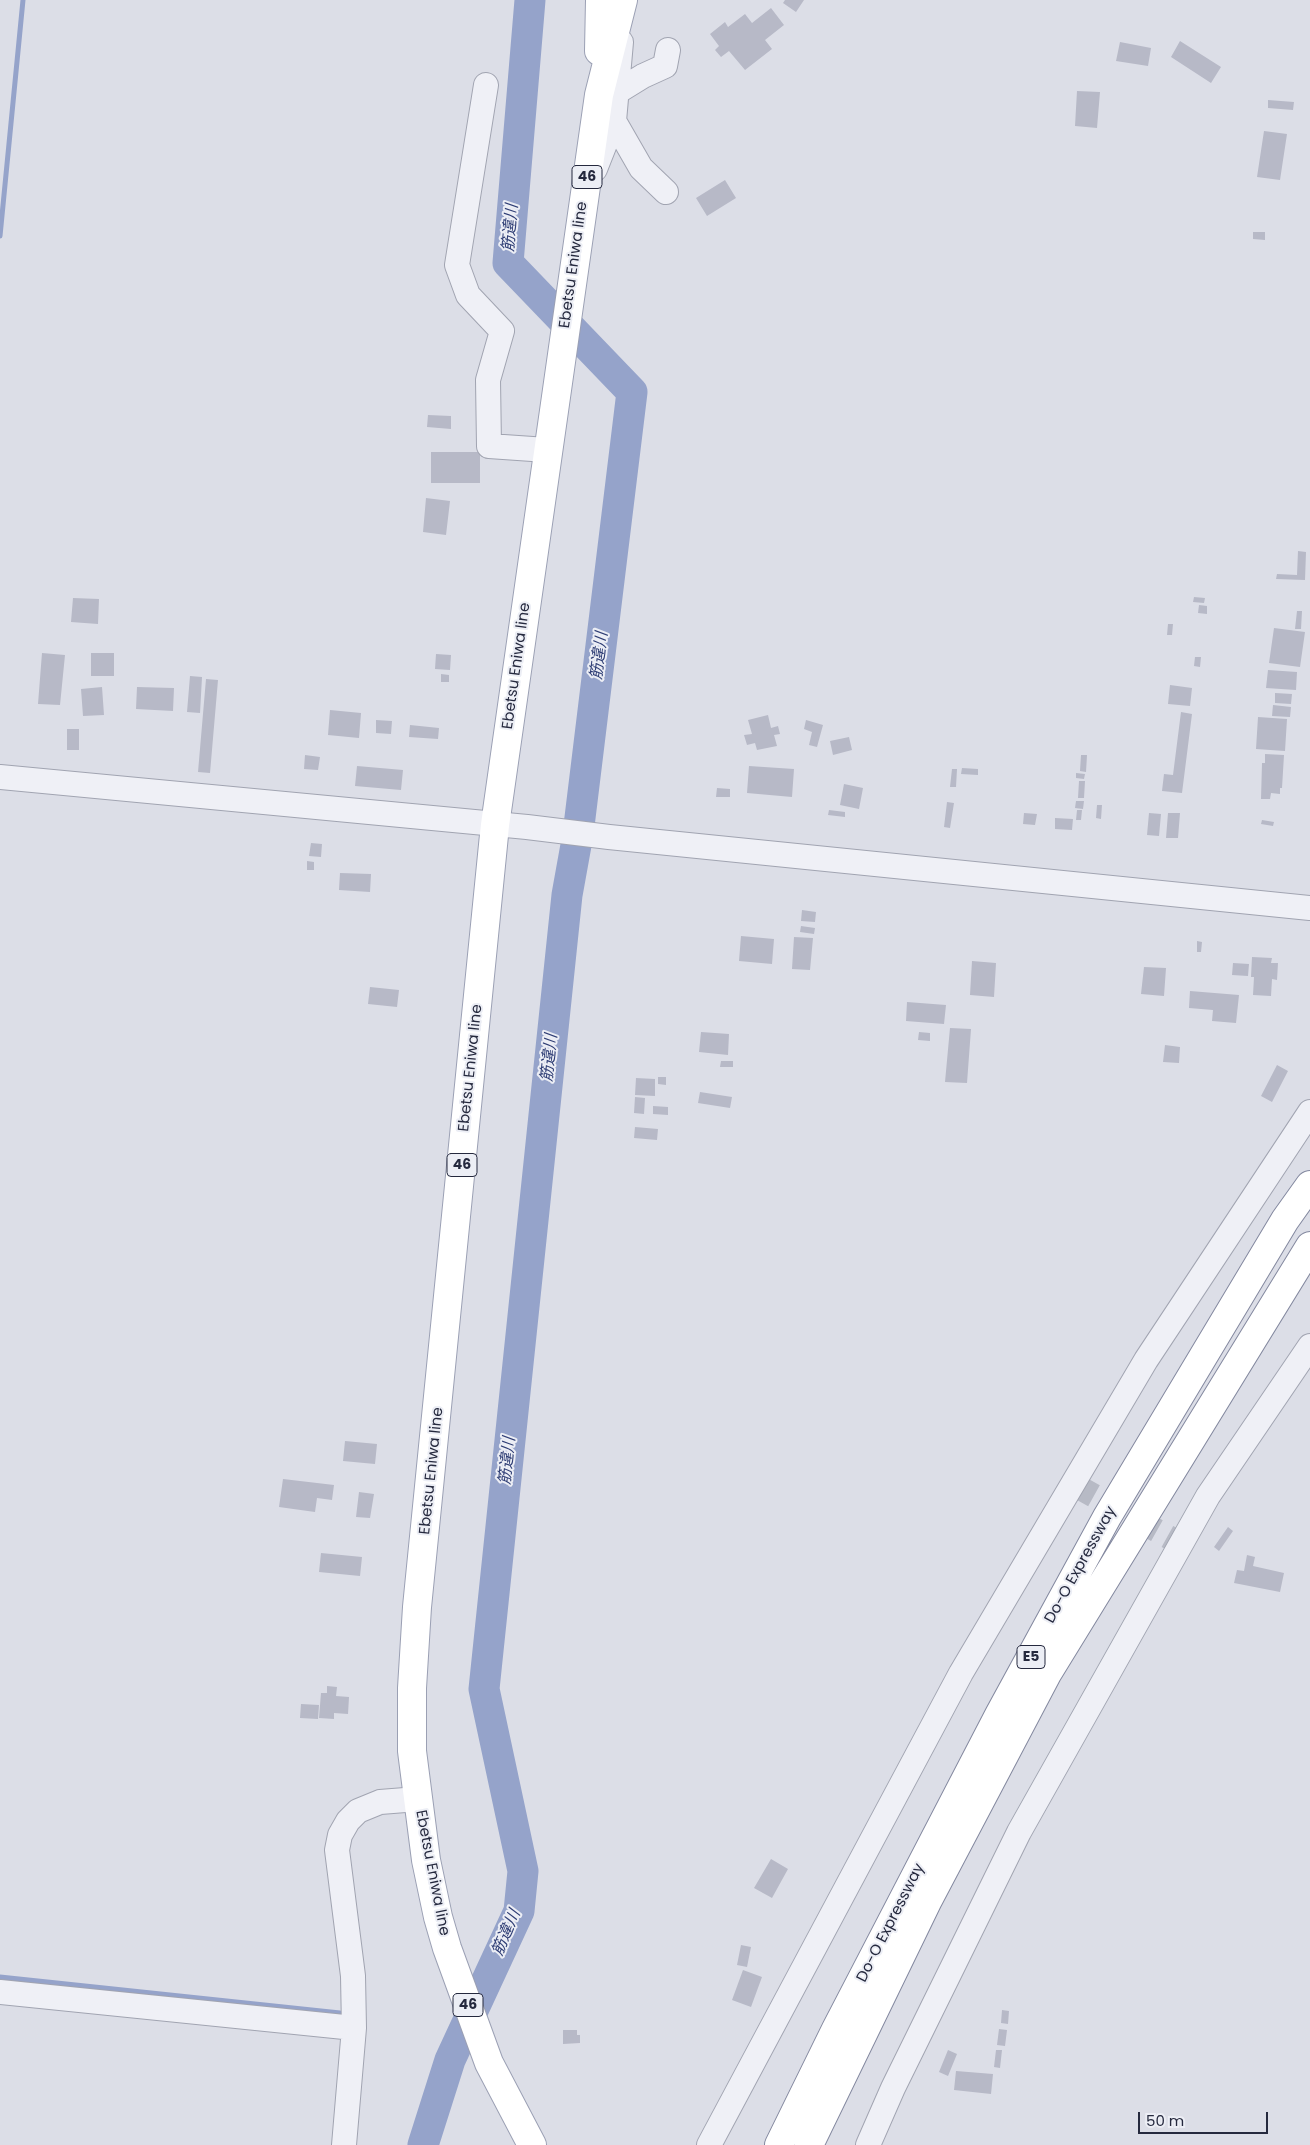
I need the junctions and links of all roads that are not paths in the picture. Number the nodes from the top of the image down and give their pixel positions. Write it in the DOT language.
graph roads {
  1 [pos="600,0"];
  2 [pos="623,0"];
  3 [pos="668,50"];
  4 [pos="486,85"];
  5 [pos="608,93"];
  6 [pos="614,121"];
  7 [pos="666,192"];
  8 [pos="584,198"];
  9 [pos="547,450"];
  10 [pos="0,777"];
  11 [pos="495,825"];
  12 [pos="1310,908"];
  13 [pos="1310,1112"];
  14 [pos="1310,1185"];
  15 [pos="1310,1246"];
  16 [pos="1310,1346"];
  17 [pos="418,1799"];
  18 [pos="0,1992"];
  19 [pos="354,2028"];
  20 [pos="344,2145"];
  21 [pos="532,2145"];
  22 [pos="709,2145"];
  23 [pos="779,2145"];
  24 [pos="809,2145"];
  25 [pos="868,2145"];
  1 -- 5 [label="main road, Ebetsu Eniwa line / 46"];
  2 -- 5 [label="main road, Ebetsu Eniwa line / 46"];
  3 -- 5 [label="street"];
  4 -- 9 [label="street"];
  5 -- 6 [label="street"];
  5 -- 8 [label="main road, Ebetsu Eniwa line / 46"];
  6 -- 7 [label="street"];
  6 -- 8 [label="street"];
  8 -- 9 [label="main road, Ebetsu Eniwa line / 46"];
  9 -- 11 [label="main road, Ebetsu Eniwa line / 46"];
  10 -- 11 [label="street"];
  11 -- 12 [label="street"];
  11 -- 17 [label="main road, Ebetsu Eniwa line / 46"];
  13 -- 22 [label="street"];
  14 -- 23 [label="main road, Do-O Expressway / E5"];
  15 -- 24 [label="main road, Do-O Expressway / E5"];
  16 -- 25 [label="street"];
  17 -- 19 [label="street"];
  17 -- 21 [label="main road, Ebetsu Eniwa line / 46"];
  18 -- 19 [label="street"];
  19 -- 20 [label="street"];
}
